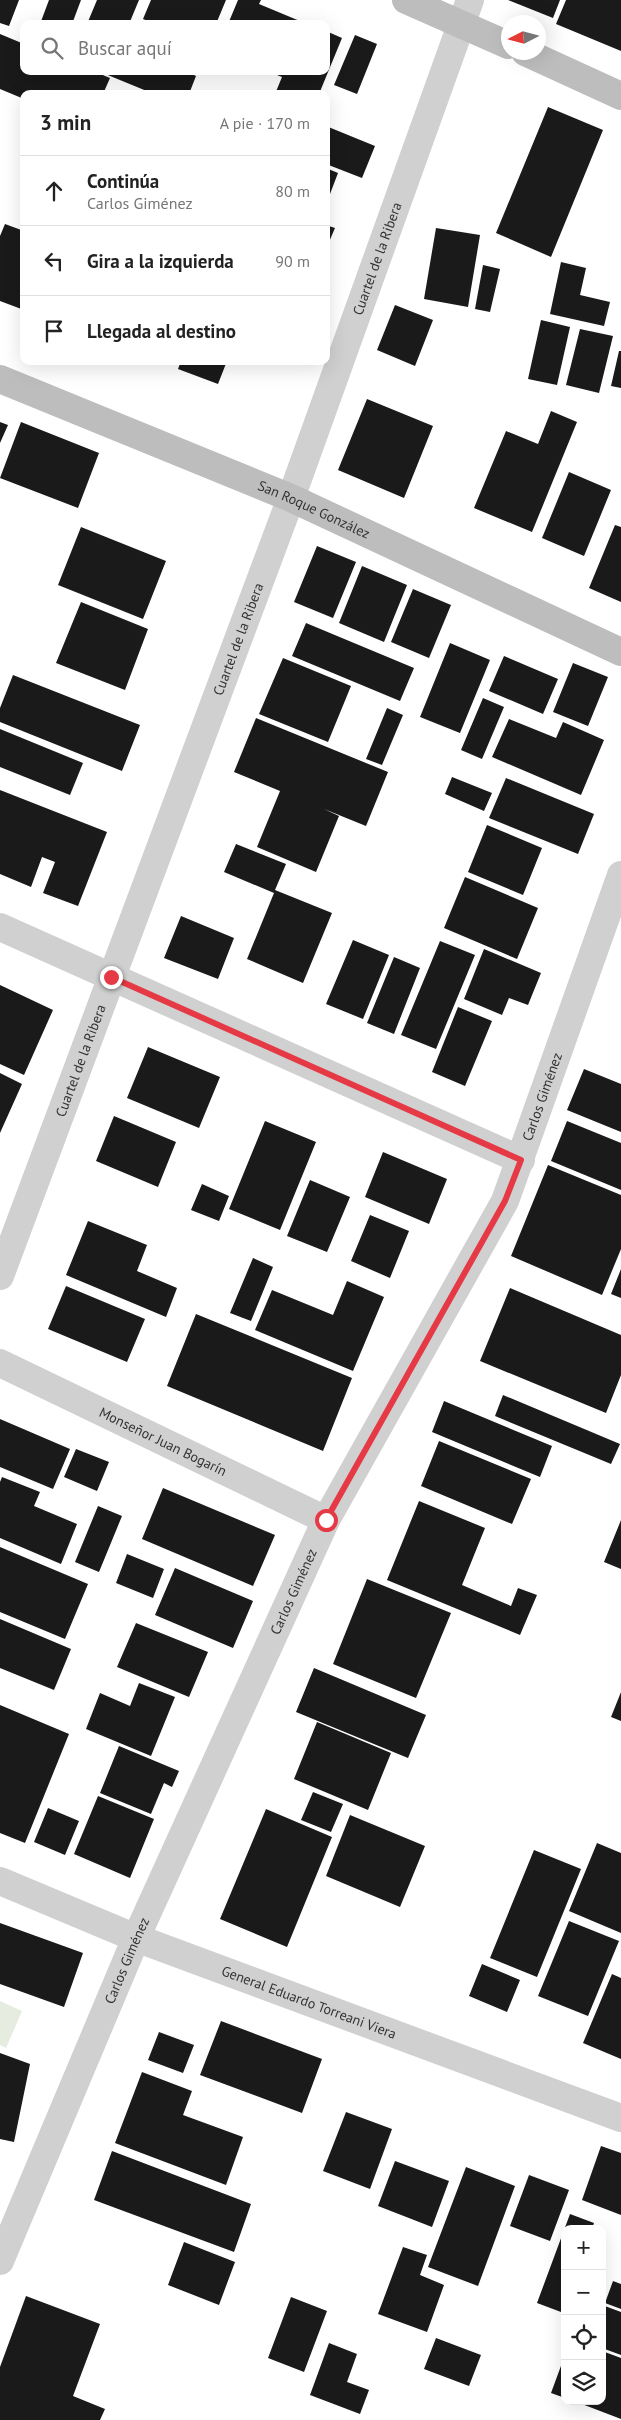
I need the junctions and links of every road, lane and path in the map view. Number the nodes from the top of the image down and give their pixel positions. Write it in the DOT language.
graph roads {
  1 [pos="406,0"];
  2 [pos="465,12"];
  3 [pos="501,40"];
  4 [pos="542,60"];
  5 [pos="621,96"];
  6 [pos="0,379"];
  7 [pos="291,498"];
  8 [pos="621,652"];
  9 [pos="621,875"];
  10 [pos="0,928"];
  11 [pos="111,977"];
  12 [pos="521,1160"];
  13 [pos="0,1276"];
  14 [pos="0,1363"];
  15 [pos="326,1520"];
  16 [pos="0,1881"];
  17 [pos="136,1938"];
  18 [pos="621,2118"];
  19 [pos="0,2261"];
  1 -- 2 [label="street"];
  2 -- 3 [label="street"];
  2 -- 7 [label="street, Cuartel de la Ribera"];
  4 -- 5 [label="street"];
  6 -- 7 [label="street, San Roque González"];
  7 -- 8 [label="street, San Roque González"];
  7 -- 11 [label="street, Cuartel de la Ribera"];
  9 -- 12 [label="street, Carlos Giménez"];
  10 -- 11 [label="street"];
  11 -- 12 [label="street"];
  11 -- 13 [label="street, Cuartel de la Ribera"];
  12 -- 15 [label="street, Carlos Giménez"];
  14 -- 15 [label="street, Monseñor Juan Bogarín"];
  15 -- 17 [label="street, Carlos Giménez"];
  16 -- 17 [label="street, General Eduardo Torreani Viera"];
  17 -- 18 [label="street, General Eduardo Torreani Viera"];
  17 -- 19 [label="street, Carlos Giménez"];
}
